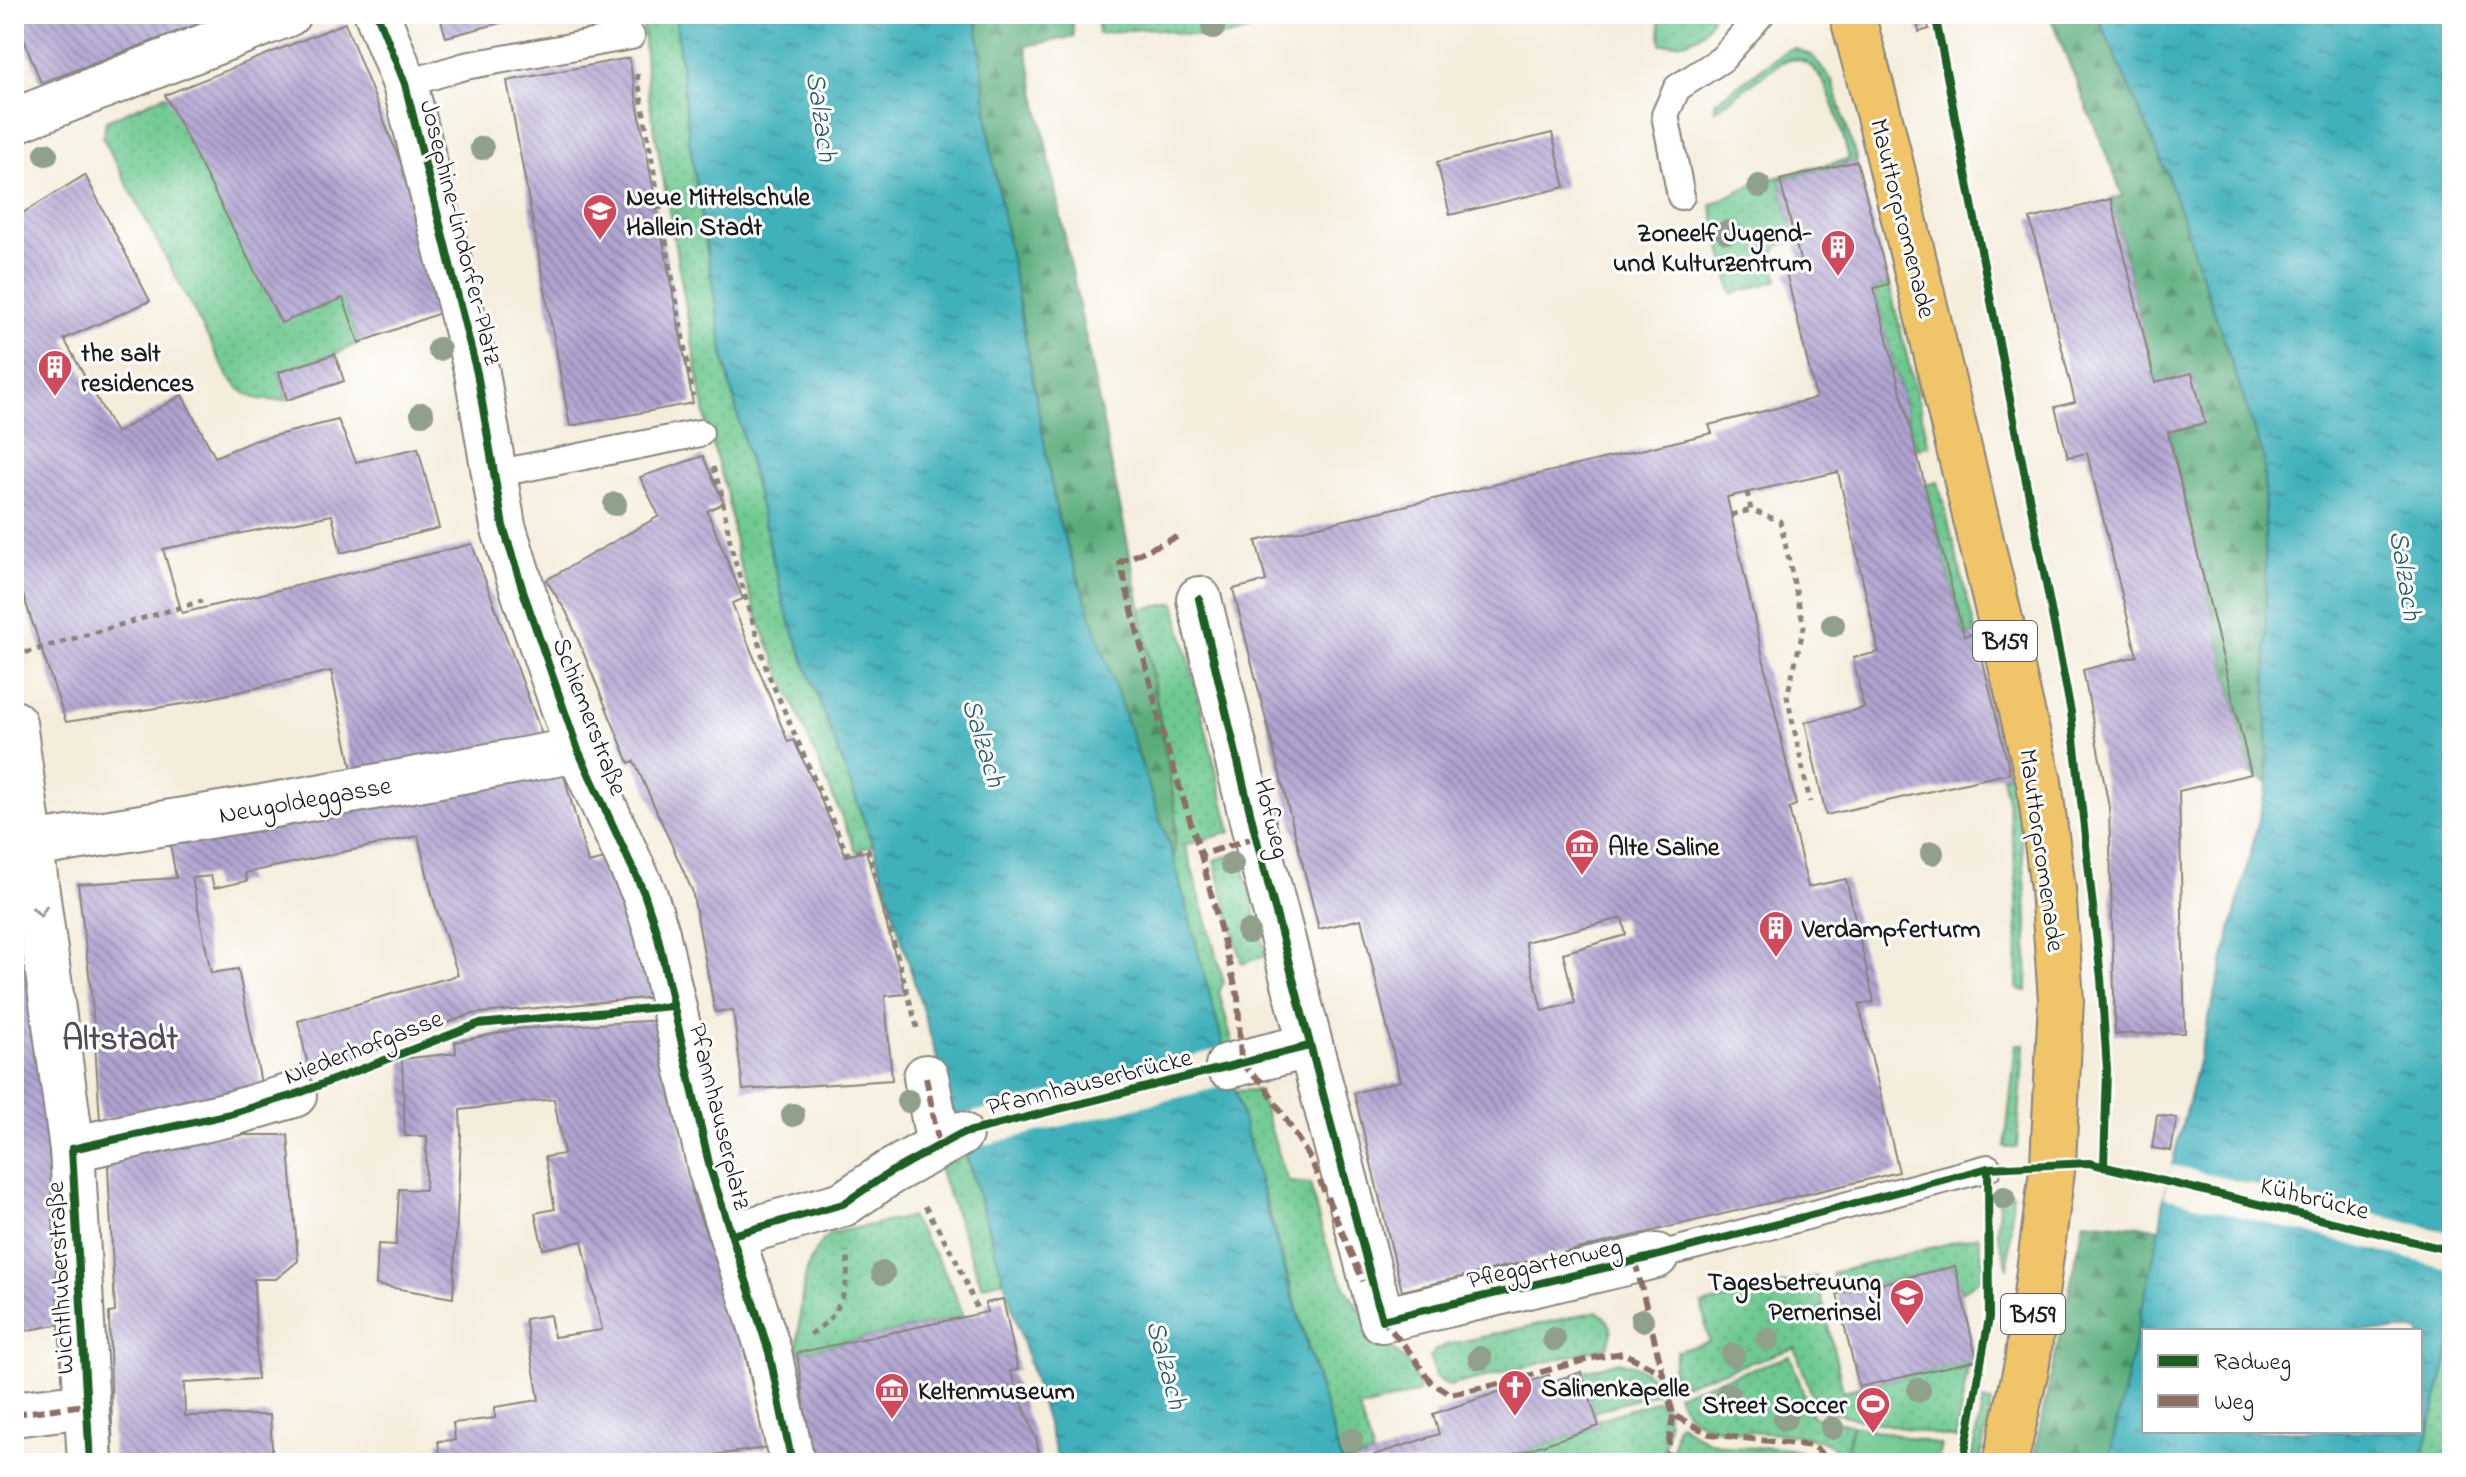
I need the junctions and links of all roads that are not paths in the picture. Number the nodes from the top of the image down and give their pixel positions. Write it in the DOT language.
graph roads {
  1 [pos="288,14"];
  2 [pos="377,14"];
  3 [pos="1761,14"];
  4 [pos="1852,14"];
  5 [pos="631,36"];
  6 [pos="405,84"];
  7 [pos="14,121"];
  8 [pos="1681,196"];
  9 [pos="700,433"];
  10 [pos="491,455"];
  11 [pos="1199,599"];
  12 [pos="14,723"];
  13 [pos="578,750"];
  14 [pos="32,845"];
  15 [pos="672,1006"];
  16 [pos="1309,1046"];
  17 [pos="922,1056"];
  18 [pos="1228,1066"];
  19 [pos="294,1095"];
  20 [pos="72,1149"];
  21 [pos="1988,1168"];
  22 [pos="732,1235"];
  23 [pos="1656,1256"];
  24 [pos="86,1405"];
  25 [pos="14,1414"];
  26 [pos="90,1463"];
  27 [pos="792,1463"];
  28 [pos="2005,1463"];
  1 -- 7 [label="street"];
  2 -- 6 [label="street, Josephine-Lindorfer-Platz"];
  3 -- 8 [label="lane"];
  4 -- 28 [label="main road, Mauttorpromenade / B159"];
  5 -- 6 [label="lane"];
  6 -- 10 [label="street, Josephine-Lindorfer-Platz"];
  9 -- 10 [label="lane"];
  10 -- 13 [label="street, Schiemerstraße"];
  11 -- 16 [label="street, Hofweg"];
  12 -- 14 [label="street, Wichtlhuberstraße"];
  13 -- 14 [label="street, Neugoldeggasse"];
  13 -- 15 [label="street, Schiemerstraße"];
  14 -- 20 [label="street, Wichtlhuberstraße, one-way"];
  15 -- 22 [label="street, Pfannhauserplatz"];
  16 -- 18 [label="street"];
  16 -- 23 [label="street, Pfleggartenweg"];
  17 -- 22 [label="street, Pfannhauserplatz"];
  19 -- 20 [label="street, Niederhofgasse"];
  20 -- 24 [label="street, Wichtlhuberstraße"];
  21 -- 23 [label="lane, Pfleggartenweg"];
  22 -- 27 [label="street, Pfannhauserplatz"];
  24 -- 25 [label="street"];
  24 -- 26 [label="street, Wichtlhuberstraße"];
}
